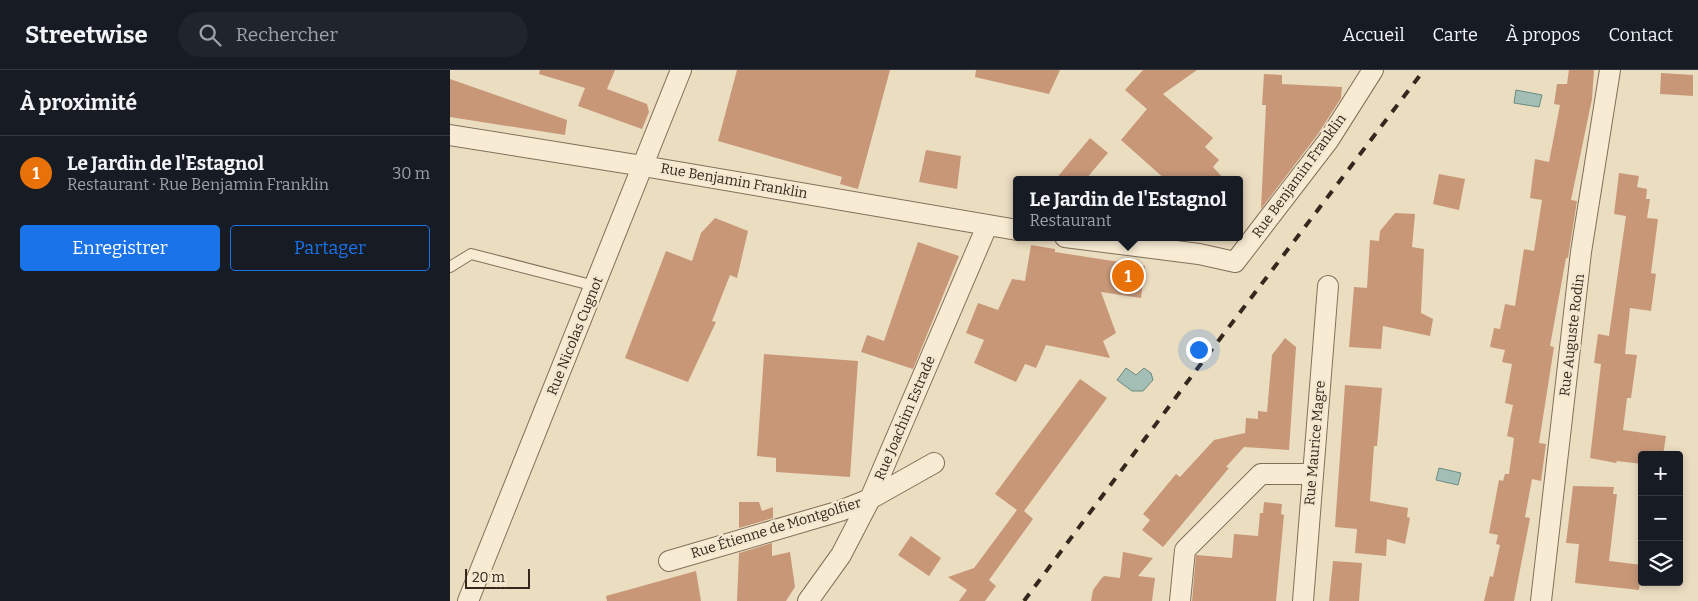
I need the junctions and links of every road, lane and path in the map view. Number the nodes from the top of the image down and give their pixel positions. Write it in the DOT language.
graph roads {
  1 [pos="680,70"];
  2 [pos="1373,70"];
  3 [pos="1610,70"];
  4 [pos="450,135"];
  5 [pos="644,166"];
  6 [pos="987,226"];
  7 [pos="1013,229"];
  8 [pos="1097,241"];
  9 [pos="450,267"];
  10 [pos="595,286"];
  11 [pos="1328,286"];
  12 [pos="934,463"];
  13 [pos="1311,474"];
  14 [pos="870,499"];
  15 [pos="669,561"];
  16 [pos="468,601"];
  17 [pos="808,601"];
  18 [pos="1180,601"];
  19 [pos="1303,601"];
  20 [pos="1541,601"];
  1 -- 5 [label="street, Rue Nicolas Cugnot"];
  2 -- 8 [label="street, Rue Benjamin Franklin"];
  3 -- 20 [label="street, Rue Auguste Rodin"];
  4 -- 5 [label="street, Rue Benjamin Franklin"];
  5 -- 6 [label="street, Rue Benjamin Franklin"];
  5 -- 10 [label="street, Rue Nicolas Cugnot"];
  6 -- 7 [label="street, Rue Benjamin Franklin"];
  6 -- 14 [label="street, Rue Joachim Estrade"];
  9 -- 10 [label="lane"];
  10 -- 16 [label="street, Rue Nicolas Cugnot"];
  11 -- 13 [label="street, Rue Maurice Magre"];
  12 -- 14 [label="street, Rue Étienne de Montgolfier"];
  13 -- 18 [label="street"];
  13 -- 19 [label="street, Rue Maurice Magre"];
  14 -- 15 [label="street, Rue Étienne de Montgolfier"];
  14 -- 17 [label="street, Rue Joachim Estrade"];
}
